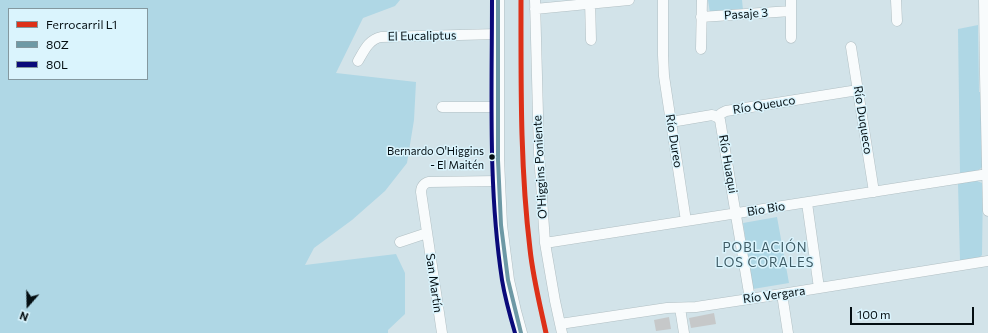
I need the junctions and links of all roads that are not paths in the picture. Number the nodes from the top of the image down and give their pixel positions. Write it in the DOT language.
graph roads {
  1 [pos="498,0"];
  2 [pos="629,0"];
  3 [pos="662,0"];
  4 [pos="702,0"];
  5 [pos="791,0"];
  6 [pos="896,0"];
  7 [pos="984,0"];
  8 [pos="590,2"];
  9 [pos="535,4"];
  10 [pos="791,11"];
  11 [pos="701,17"];
  12 [pos="897,21"];
  13 [pos="498,34"];
  14 [pos="790,38"];
  15 [pos="591,40"];
  16 [pos="851,47"];
  17 [pos="701,48"];
  18 [pos="358,62"];
  19 [pos="986,73"];
  20 [pos="858,90"];
  21 [pos="442,107"];
  22 [pos="498,107"];
  23 [pos="717,116"];
  24 [pos="671,122"];
  25 [pos="988,174"];
  26 [pos="498,181"];
  27 [pos="874,192"];
  28 [pos="807,202"];
  29 [pos="988,211"];
  30 [pos="736,214"];
  31 [pos="686,221"];
  32 [pos="427,233"];
  33 [pos="400,242"];
  34 [pos="545,243"];
  35 [pos="988,261"];
  36 [pos="819,288"];
  37 [pos="782,294"];
  38 [pos="750,299"];
  39 [pos="680,308"];
  40 [pos="561,329"];
  41 [pos="442,333"];
  42 [pos="521,333"];
  43 [pos="684,333"];
  44 [pos="788,333"];
  1 -- 13 [label="street"];
  2 -- 8 [label="street"];
  3 -- 24 [label="street, Río Dureo"];
  4 -- 11 [label="street"];
  5 -- 10 [label="street"];
  6 -- 12 [label="street"];
  7 -- 19 [label="street"];
  8 -- 9 [label="street"];
  8 -- 15 [label="street"];
  9 -- 34 [label="street, O'Higgins Poniente"];
  10 -- 11 [label="street, Pasaje 3"];
  10 -- 14 [label="street"];
  11 -- 17 [label="street"];
  13 -- 18 [label="street, El Eucaliptus"];
  13 -- 22 [label="street"];
  16 -- 20 [label="street, Río Duqueco"];
  19 -- 25 [label="street"];
  20 -- 23 [label="street, Río Queuco"];
  20 -- 27 [label="street, Río Duqueco"];
  21 -- 22 [label="street"];
  22 -- 26 [label="street"];
  23 -- 24 [label="street, Río Queuco"];
  23 -- 30 [label="street, Río Huaqui"];
  24 -- 31 [label="street, Río Dureo"];
  25 -- 27 [label="street, Bio Bio"];
  25 -- 29 [label="street"];
  26 -- 32 [label="street, San Martín"];
  26 -- 42 [label="street"];
  27 -- 28 [label="street, Bio Bio"];
  28 -- 30 [label="street, Bio Bio"];
  28 -- 36 [label="street"];
  30 -- 31 [label="street, Bio Bio"];
  30 -- 38 [label="street, Río Huaqui"];
  31 -- 34 [label="street, Bio Bio"];
  32 -- 33 [label="street"];
  32 -- 41 [label="street, San Martín"];
  34 -- 40 [label="street, O'Higgins Poniente"];
  35 -- 36 [label="street, Río Vergara"];
  36 -- 37 [label="street, Río Vergara"];
  37 -- 38 [label="street, Río Vergara"];
  37 -- 44 [label="street"];
  38 -- 39 [label="street, Río Vergara"];
  39 -- 40 [label="street, Río Vergara"];
  39 -- 43 [label="street"];
}
